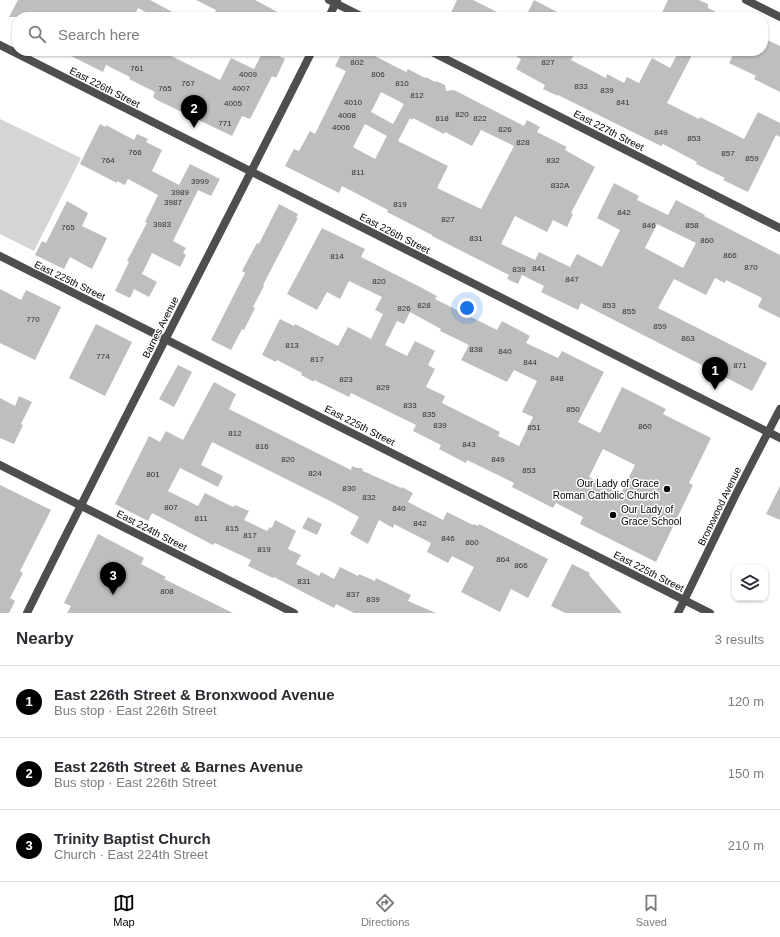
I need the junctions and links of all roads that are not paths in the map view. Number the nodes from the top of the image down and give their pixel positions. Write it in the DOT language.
graph roads {
  1 [pos="746,0"];
  2 [pos="334,1"];
  3 [pos="331,12"];
  4 [pos="353,12"];
  5 [pos="780,17"];
  6 [pos="0,46"];
  7 [pos="12,52"];
  8 [pos="20,56"];
  9 [pos="310,56"];
  10 [pos="440,56"];
  11 [pos="252,172"];
  12 [pos="780,228"];
  13 [pos="0,256"];
  14 [pos="165,338"];
  15 [pos="780,409"];
  16 [pos="768,432"];
  17 [pos="780,438"];
  18 [pos="0,465"];
  19 [pos="80,505"];
  20 [pos="684,600"];
  21 [pos="27,613"];
  22 [pos="294,613"];
  23 [pos="678,613"];
  24 [pos="710,613"];
  1 -- 5 [label="street"];
  2 -- 3 [label="street"];
  2 -- 4 [label="street"];
  6 -- 7 [label="street, East 226th Street"];
  8 -- 11 [label="street, East 226th Street"];
  9 -- 11 [label="street, Barnes Avenue"];
  10 -- 12 [label="street, East 227th Street"];
  11 -- 14 [label="street, Barnes Avenue"];
  11 -- 16 [label="street, East 226th Street"];
  13 -- 14 [label="street, East 225th Street"];
  14 -- 19 [label="street, Barnes Avenue"];
  14 -- 20 [label="street, East 225th Street"];
  15 -- 16 [label="street, Bronxwood Avenue"];
  16 -- 17 [label="street, East 226th Street"];
  16 -- 20 [label="street, Bronxwood Avenue"];
  18 -- 19 [label="street, East 224th Street"];
  19 -- 21 [label="street, Barnes Avenue"];
  19 -- 22 [label="street, East 224th Street"];
  20 -- 23 [label="street, Bronxwood Avenue"];
  20 -- 24 [label="street, East 225th Street"];
}
